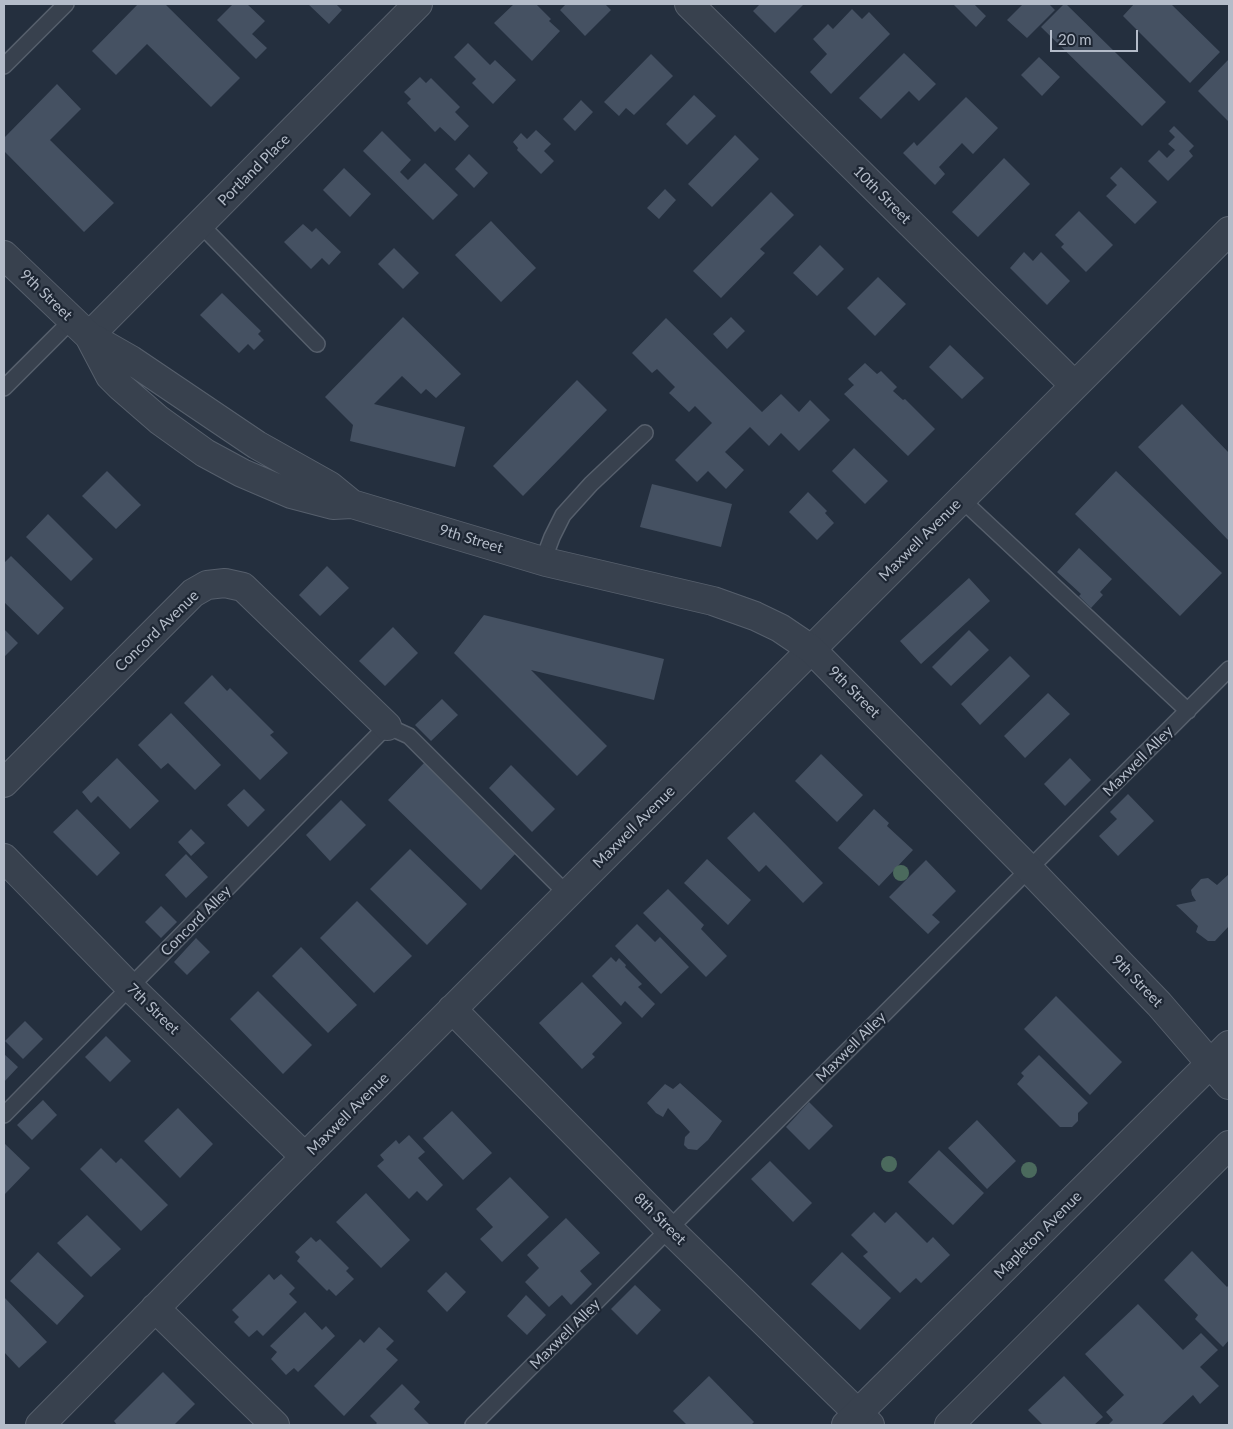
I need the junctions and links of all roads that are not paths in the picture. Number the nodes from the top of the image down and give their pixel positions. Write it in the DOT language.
graph roads {
  1 [pos="66,4"];
  2 [pos="418,4"];
  3 [pos="689,4"];
  4 [pos="4,66"];
  5 [pos="200,224"];
  6 [pos="1229,230"];
  7 [pos="4,255"];
  8 [pos="81,328"];
  9 [pos="317,344"];
  10 [pos="1074,385"];
  11 [pos="4,388"];
  12 [pos="645,433"];
  13 [pos="961,499"];
  14 [pos="352,504"];
  15 [pos="543,561"];
  16 [pos="811,649"];
  17 [pos="1229,669"];
  18 [pos="1188,711"];
  19 [pos="388,726"];
  20 [pos="4,784"];
  21 [pos="4,858"];
  22 [pos="1029,869"];
  23 [pos="567,894"];
  24 [pos="130,987"];
  25 [pos="452,1009"];
  26 [pos="1229,1045"];
  27 [pos="1210,1063"];
  28 [pos="1229,1085"];
  29 [pos="4,1115"];
  30 [pos="1229,1145"];
  31 [pos="305,1157"];
  32 [pos="669,1229"];
  33 [pos="155,1308"];
  34 [pos="858,1421"];
  35 [pos="40,1425"];
  36 [pos="275,1425"];
  37 [pos="473,1425"];
  38 [pos="949,1425"];
  1 -- 4 [label="lane"];
  2 -- 5 [label="street, Portland Place"];
  3 -- 10 [label="street, 10th Street"];
  5 -- 8 [label="street, Portland Place"];
  5 -- 9 [label="lane"];
  6 -- 10 [label="street, Maxwell Avenue"];
  7 -- 8 [label="street, 9th Street"];
  8 -- 11 [label="lane"];
  8 -- 14 [label="street, 9th Street"];
  8 -- 14 [label="street, 9th Street"];
  10 -- 13 [label="street, Maxwell Avenue"];
  12 -- 15 [label="lane"];
  13 -- 16 [label="street, Maxwell Avenue"];
  13 -- 18 [label="lane"];
  14 -- 15 [label="street, 9th Street"];
  15 -- 16 [label="street, 9th Street"];
  16 -- 22 [label="street, 9th Street"];
  16 -- 23 [label="street, Maxwell Avenue"];
  17 -- 18 [label="lane, Maxwell Alley"];
  18 -- 22 [label="lane, Maxwell Alley"];
  19 -- 20 [label="street, Concord Avenue"];
  19 -- 23 [label="lane"];
  19 -- 24 [label="lane, Concord Alley"];
  21 -- 24 [label="street, 7th Street"];
  22 -- 27 [label="street, 9th Street"];
  22 -- 32 [label="lane, Maxwell Alley"];
  23 -- 25 [label="street, Maxwell Avenue"];
  24 -- 29 [label="lane, Concord Alley"];
  24 -- 31 [label="street, 7th Street"];
  25 -- 31 [label="street, Maxwell Avenue"];
  25 -- 32 [label="street, 8th Street"];
  26 -- 27 [label="street, Mapleton Avenue"];
  27 -- 28 [label="street, 9th Street"];
  27 -- 34 [label="street, Mapleton Avenue"];
  30 -- 38 [label="street"];
  31 -- 33 [label="street, Maxwell Avenue"];
  32 -- 34 [label="street, 8th Street"];
  32 -- 37 [label="lane, Maxwell Alley"];
  33 -- 35 [label="street, Maxwell Avenue"];
  33 -- 36 [label="street"];
}
